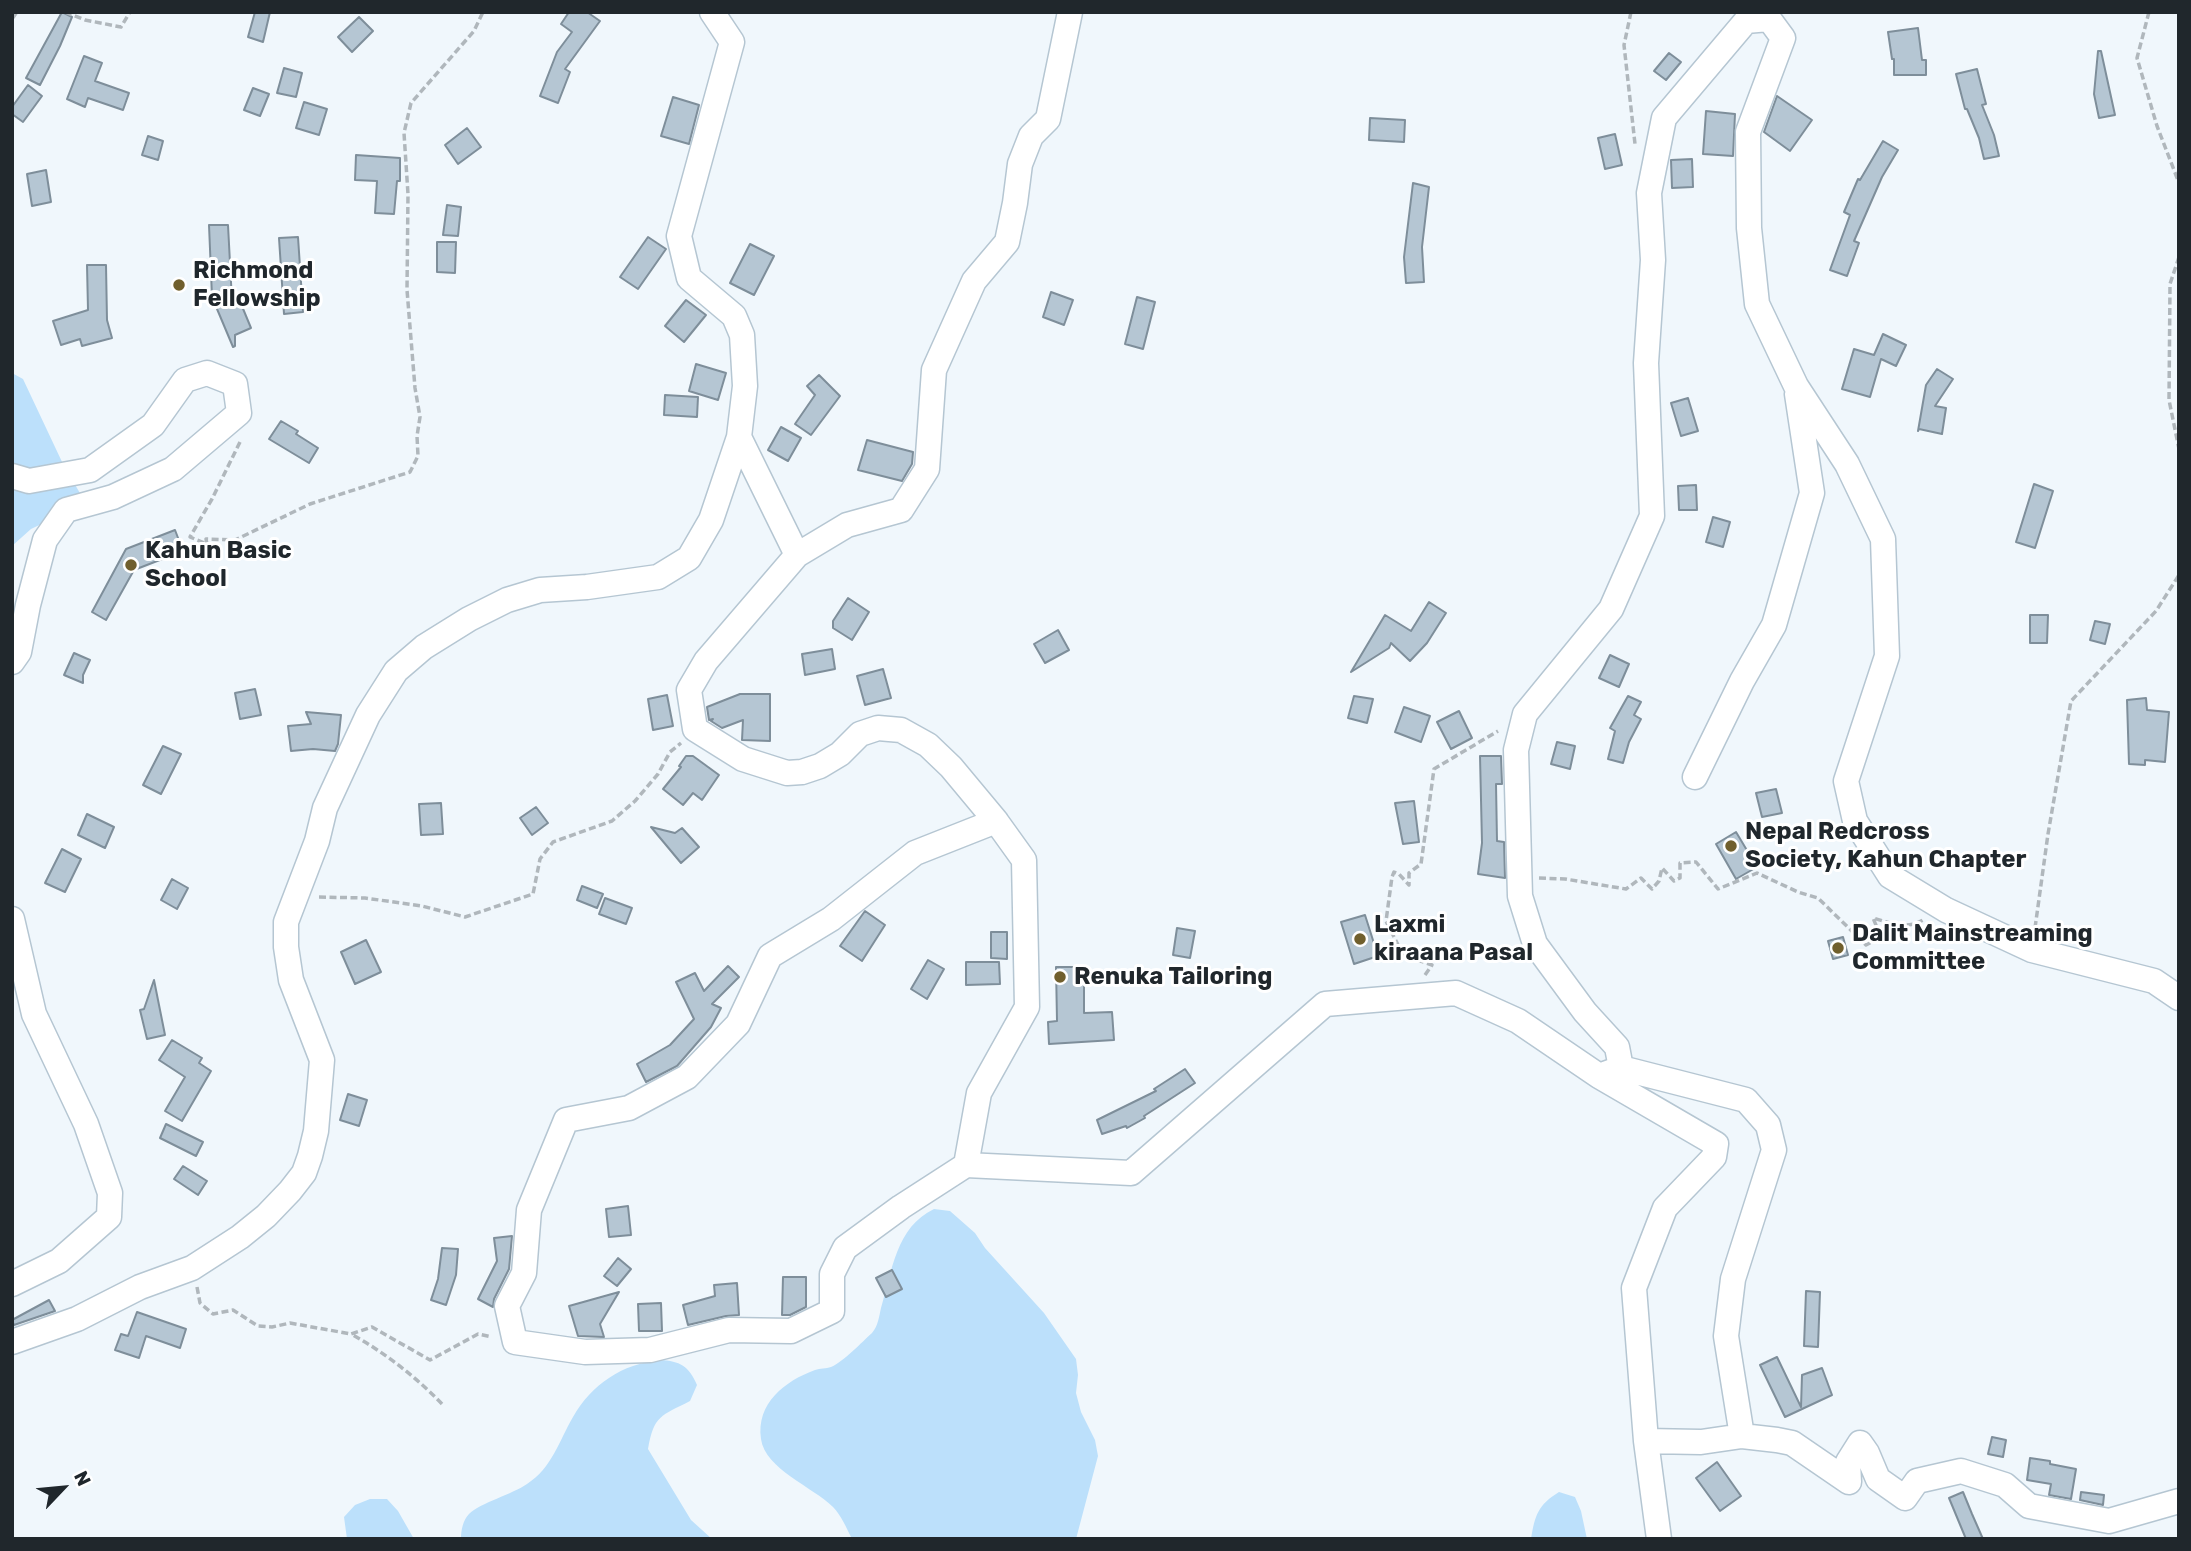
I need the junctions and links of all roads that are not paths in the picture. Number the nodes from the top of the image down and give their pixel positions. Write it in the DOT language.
graph roads {
  1 [pos="712,12"];
  2 [pos="1070,12"];
  3 [pos="1796,386"];
  4 [pos="739,437"];
  5 [pos="12,476"];
  6 [pos="797,555"];
  7 [pos="12,662"];
  8 [pos="1695,777"];
  9 [pos="996,821"];
  10 [pos="12,919"];
  11 [pos="2179,998"];
  12 [pos="1610,1072"];
  13 [pos="966,1165"];
  14 [pos="12,1284"];
  15 [pos="12,1342"];
  16 [pos="1742,1436"];
  17 [pos="1646,1441"];
  18 [pos="2179,1501"];
  19 [pos="1659,1539"];
  1 -- 4 [label="street"];
  2 -- 6 [label="street"];
  3 -- 8 [label="street"];
  3 -- 11 [label="street"];
  3 -- 12 [label="street"];
  4 -- 6 [label="street"];
  4 -- 15 [label="street"];
  5 -- 7 [label="street"];
  6 -- 9 [label="street"];
  9 -- 13 [label="street"];
  9 -- 13 [label="street"];
  10 -- 14 [label="street"];
  12 -- 13 [label="street"];
  12 -- 16 [label="street"];
  12 -- 17 [label="street"];
  16 -- 17 [label="street"];
  16 -- 18 [label="street"];
  17 -- 19 [label="street"];
}
